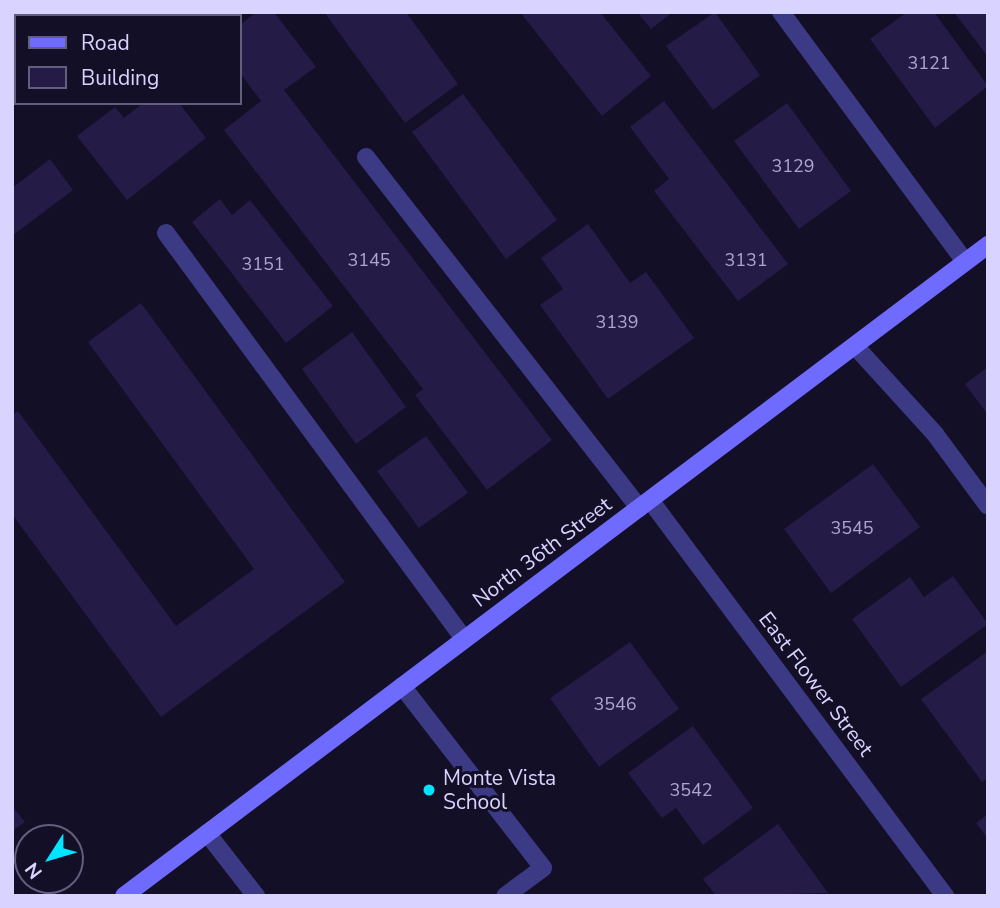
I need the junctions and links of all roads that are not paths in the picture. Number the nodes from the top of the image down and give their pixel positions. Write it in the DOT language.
graph roads {
  1 [pos="781,12"];
  2 [pos="366,157"];
  3 [pos="166,233"];
  4 [pos="988,246"];
  5 [pos="965,262"];
  6 [pos="855,346"];
  7 [pos="644,504"];
  8 [pos="988,506"];
  9 [pos="464,639"];
  10 [pos="402,686"];
  11 [pos="207,833"];
  12 [pos="124,896"];
  13 [pos="256,896"];
  14 [pos="505,896"];
  15 [pos="945,896"];
  1 -- 5 [label="street"];
  2 -- 7 [label="street, East Flower Street"];
  3 -- 9 [label="street"];
  4 -- 5 [label="main road, North 36th Street"];
  5 -- 6 [label="main road, North 36th Street"];
  6 -- 7 [label="main road, North 36th Street"];
  6 -- 8 [label="street"];
  7 -- 9 [label="main road, North 36th Street"];
  7 -- 15 [label="street, East Flower Street"];
  9 -- 10 [label="main road, North 36th Street"];
  10 -- 11 [label="main road, North 36th Street"];
  10 -- 14 [label="street"];
  11 -- 12 [label="main road, North 36th Street"];
  11 -- 13 [label="street"];
}
